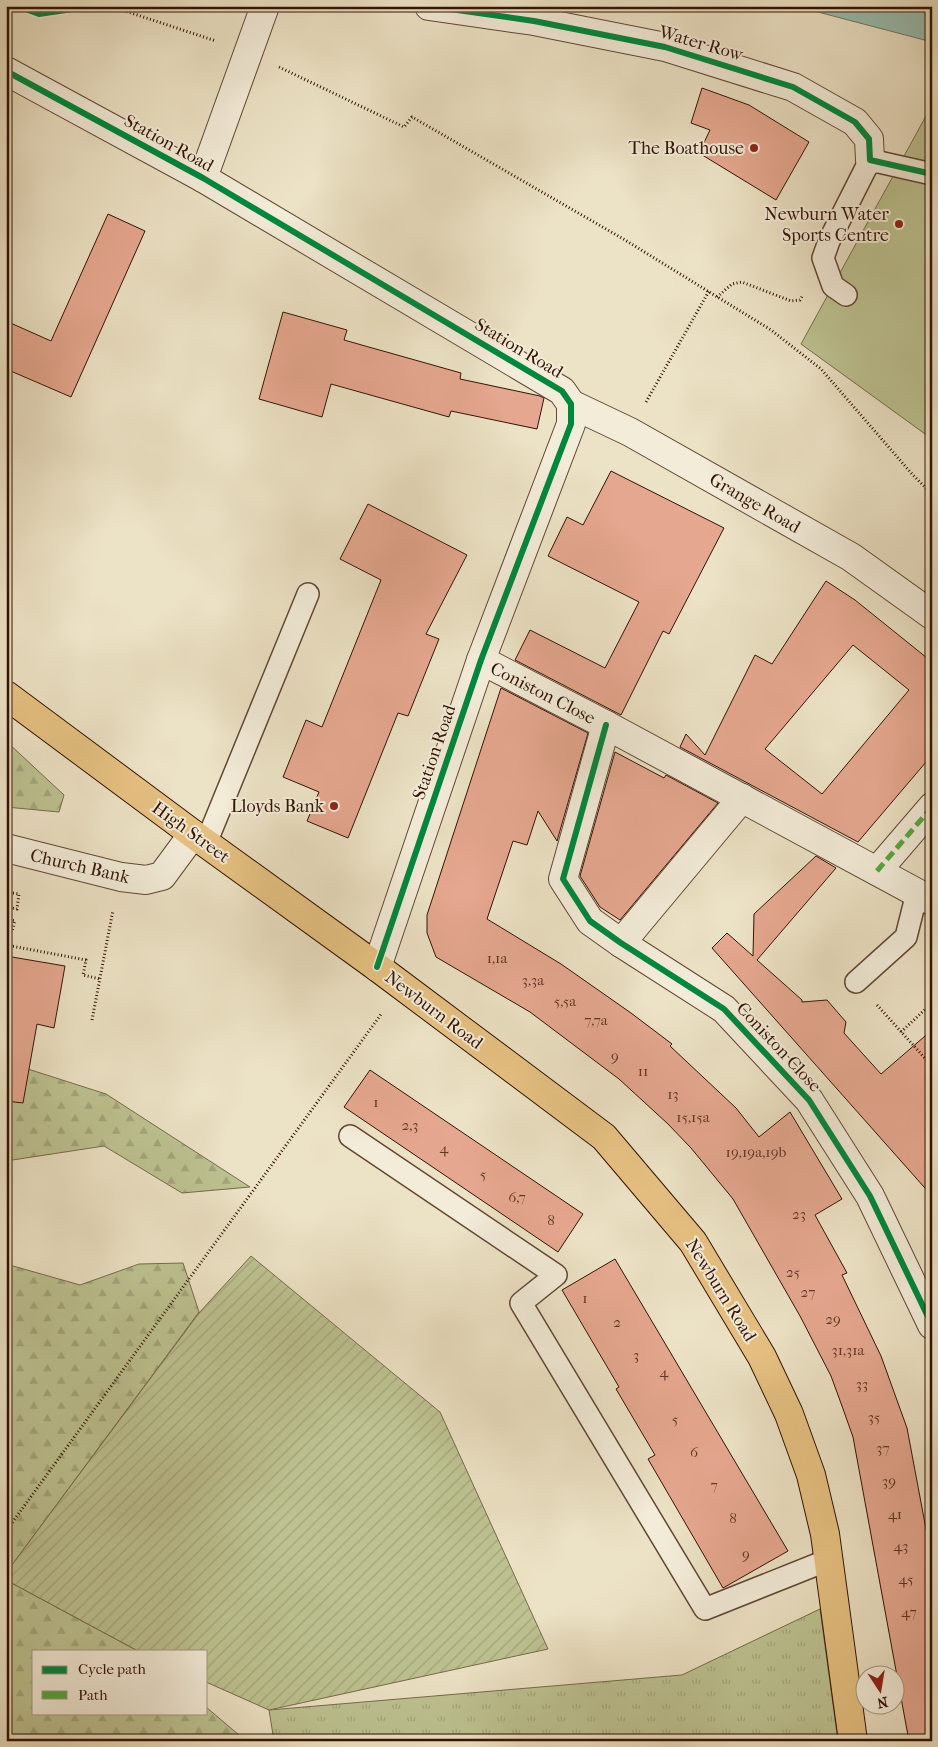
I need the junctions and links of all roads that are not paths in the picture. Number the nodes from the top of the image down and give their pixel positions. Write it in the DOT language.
graph roads {
  1 [pos="265,6"];
  2 [pos="428,6"];
  3 [pos="6,71"];
  4 [pos="870,160"];
  5 [pos="932,174"];
  6 [pos="203,178"];
  7 [pos="846,295"];
  8 [pos="571,404"];
  9 [pos="308,594"];
  10 [pos="932,615"];
  11 [pos="481,660"];
  12 [pos="6,695"];
  13 [pos="606,725"];
  14 [pos="742,798"];
  15 [pos="932,808"];
  16 [pos="200,838"];
  17 [pos="6,848"];
  18 [pos="877,871"];
  19 [pos="925,897"];
  20 [pos="620,943"];
  21 [pos="377,967"];
  22 [pos="856,982"];
  23 [pos="350,1136"];
  24 [pos="932,1325"];
  25 [pos="828,1560"];
  26 [pos="853,1741"];
  1 -- 6 [label="street"];
  2 -- 4 [label="street, Water Row"];
  3 -- 6 [label="street, Station Road"];
  4 -- 5 [label="lane"];
  4 -- 7 [label="lane"];
  6 -- 8 [label="street, Station Road"];
  8 -- 10 [label="street, Grange Road"];
  8 -- 11 [label="street, Station Road"];
  9 -- 16 [label="lane"];
  11 -- 13 [label="street, Coniston Close"];
  11 -- 21 [label="street, Station Road"];
  12 -- 16 [label="main road, High Street"];
  13 -- 14 [label="street, Coniston Close"];
  13 -- 20 [label="street, Coniston Close"];
  14 -- 18 [label="street, Coniston Close"];
  14 -- 20 [label="street"];
  15 -- 18 [label="street"];
  16 -- 17 [label="street, Church Bank"];
  16 -- 21 [label="main road, High Street"];
  18 -- 19 [label="street, Coniston Close"];
  19 -- 22 [label="lane"];
  20 -- 24 [label="street, Coniston Close"];
  21 -- 25 [label="main road, Newburn Road"];
  23 -- 25 [label="lane"];
  25 -- 26 [label="main road, Newburn Road"];
}
